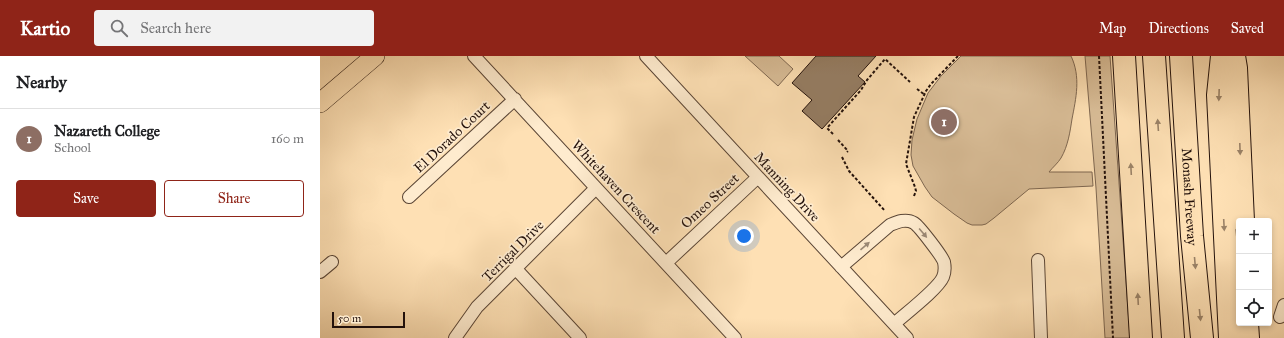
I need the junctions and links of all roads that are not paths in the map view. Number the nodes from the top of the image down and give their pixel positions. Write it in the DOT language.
graph roads {
  1 [pos="375,56"];
  2 [pos="474,56"];
  3 [pos="646,56"];
  4 [pos="1124,56"];
  5 [pos="1154,56"];
  6 [pos="1181,56"];
  7 [pos="1231,60"];
  8 [pos="515,100"];
  9 [pos="320,103"];
  10 [pos="758,177"];
  11 [pos="596,188"];
  12 [pos="1163,192"];
  13 [pos="409,197"];
  14 [pos="1243,218"];
  15 [pos="1038,260"];
  16 [pos="332,262"];
  17 [pos="666,263"];
  18 [pos="841,267"];
  19 [pos="516,269"];
  20 [pos="320,272"];
  21 [pos="1284,305"];
  22 [pos="1280,317"];
  23 [pos="894,324"];
  24 [pos="1247,326"];
  25 [pos="455,338"];
  26 [pos="580,338"];
  27 [pos="735,338"];
  28 [pos="907,338"];
  29 [pos="1042,338"];
  30 [pos="1141,338"];
  31 [pos="1162,338"];
  32 [pos="1173,338"];
  33 [pos="1202,338"];
  34 [pos="1230,338"];
  35 [pos="1248,338"];
  1 -- 9 [label="main road"];
  2 -- 8 [label="street, Whitehaven Crescent"];
  3 -- 10 [label="street, Manning Drive"];
  30 -- 4 [label="highway, one-way"];
  12 -- 5 [label="highway, Monash Freeway, one-way"];
  6 -- 33 [label="highway, Monash Freeway, one-way"];
  7 -- 14 [label="highway, one-way"];
  7 -- 34 [label="highway, one-way"];
  8 -- 11 [label="street, Whitehaven Crescent"];
  8 -- 13 [label="street, El Dorado Court"];
  10 -- 17 [label="street, Omeo Street"];
  10 -- 18 [label="street, Manning Drive"];
  11 -- 17 [label="street, Whitehaven Crescent"];
  11 -- 19 [label="street, Terrigal Drive"];
  12 -- 31 [label="highway"];
  12 -- 32 [label="highway, Monash Freeway"];
  15 -- 29 [label="street"];
  16 -- 20 [label="street"];
  17 -- 27 [label="street, Whitehaven Crescent"];
  18 -- 23 [label="street, Manning Drive"];
  18 -- 23 [label="street, one-way"];
  19 -- 25 [label="street, Terrigal Drive"];
  19 -- 26 [label="street"];
  21 -- 22 [label="street"];
  23 -- 28 [label="street, Manning Drive"];
  24 -- 35 [label="highway"];
}
